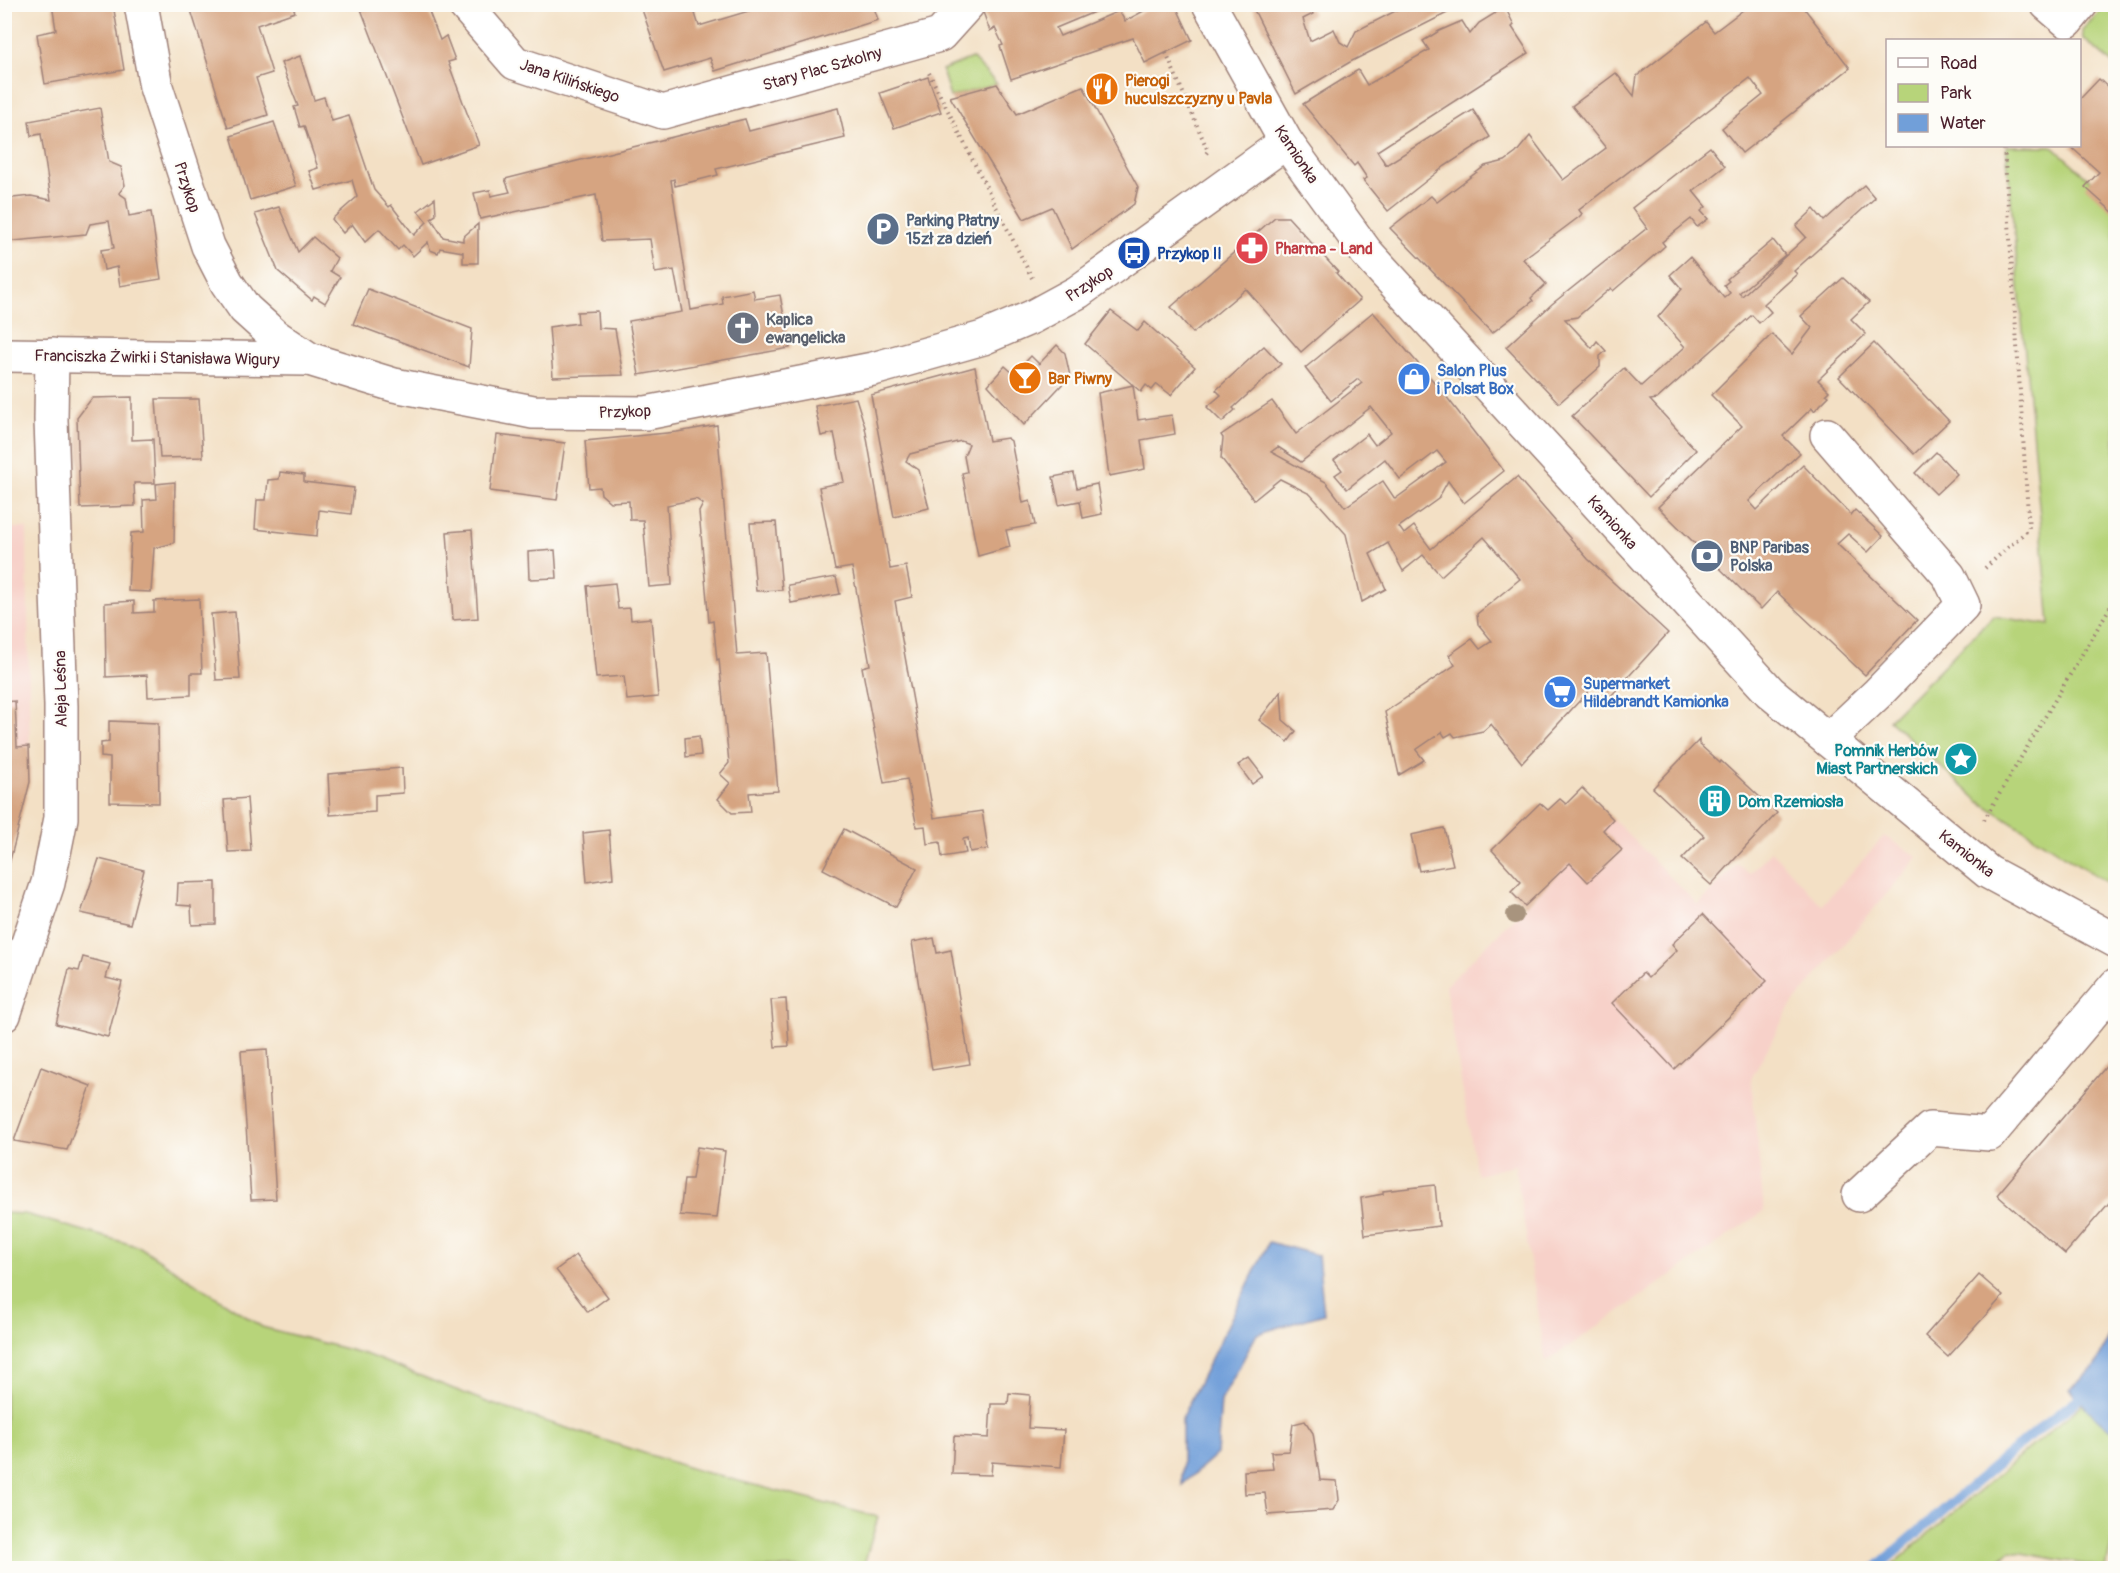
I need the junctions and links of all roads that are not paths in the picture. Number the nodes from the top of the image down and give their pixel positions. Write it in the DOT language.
graph roads {
  1 [pos="141,4"];
  2 [pos="464,4"];
  3 [pos="968,4"];
  4 [pos="1209,4"];
  5 [pos="2047,4"];
  6 [pos="2081,4"];
  7 [pos="663,112"];
  8 [pos="1286,142"];
  9 [pos="4,355"];
  10 [pos="52,355"];
  11 [pos="309,359"];
  12 [pos="1827,435"];
  13 [pos="1828,740"];
  14 [pos="2115,941"];
  15 [pos="2115,985"];
  16 [pos="4,1015"];
  17 [pos="1859,1195"];
  1 -- 11 [label="street, Przykop"];
  2 -- 7 [label="street, Jana Kilińskiego"];
  3 -- 7 [label="street, Stary Plac Szkolny"];
  4 -- 8 [label="street, Kamionka"];
  5 -- 6 [label="street"];
  8 -- 11 [label="street, Przykop"];
  8 -- 13 [label="street, Kamionka"];
  9 -- 10 [label="street, Franciszka Żwirki i Stanisława Wigury"];
  10 -- 11 [label="street, Franciszka Żwirki i Stanisława Wigury"];
  10 -- 16 [label="street, Aleja Leśna"];
  12 -- 13 [label="street"];
  13 -- 14 [label="street, Kamionka"];
  15 -- 17 [label="street"];
}
